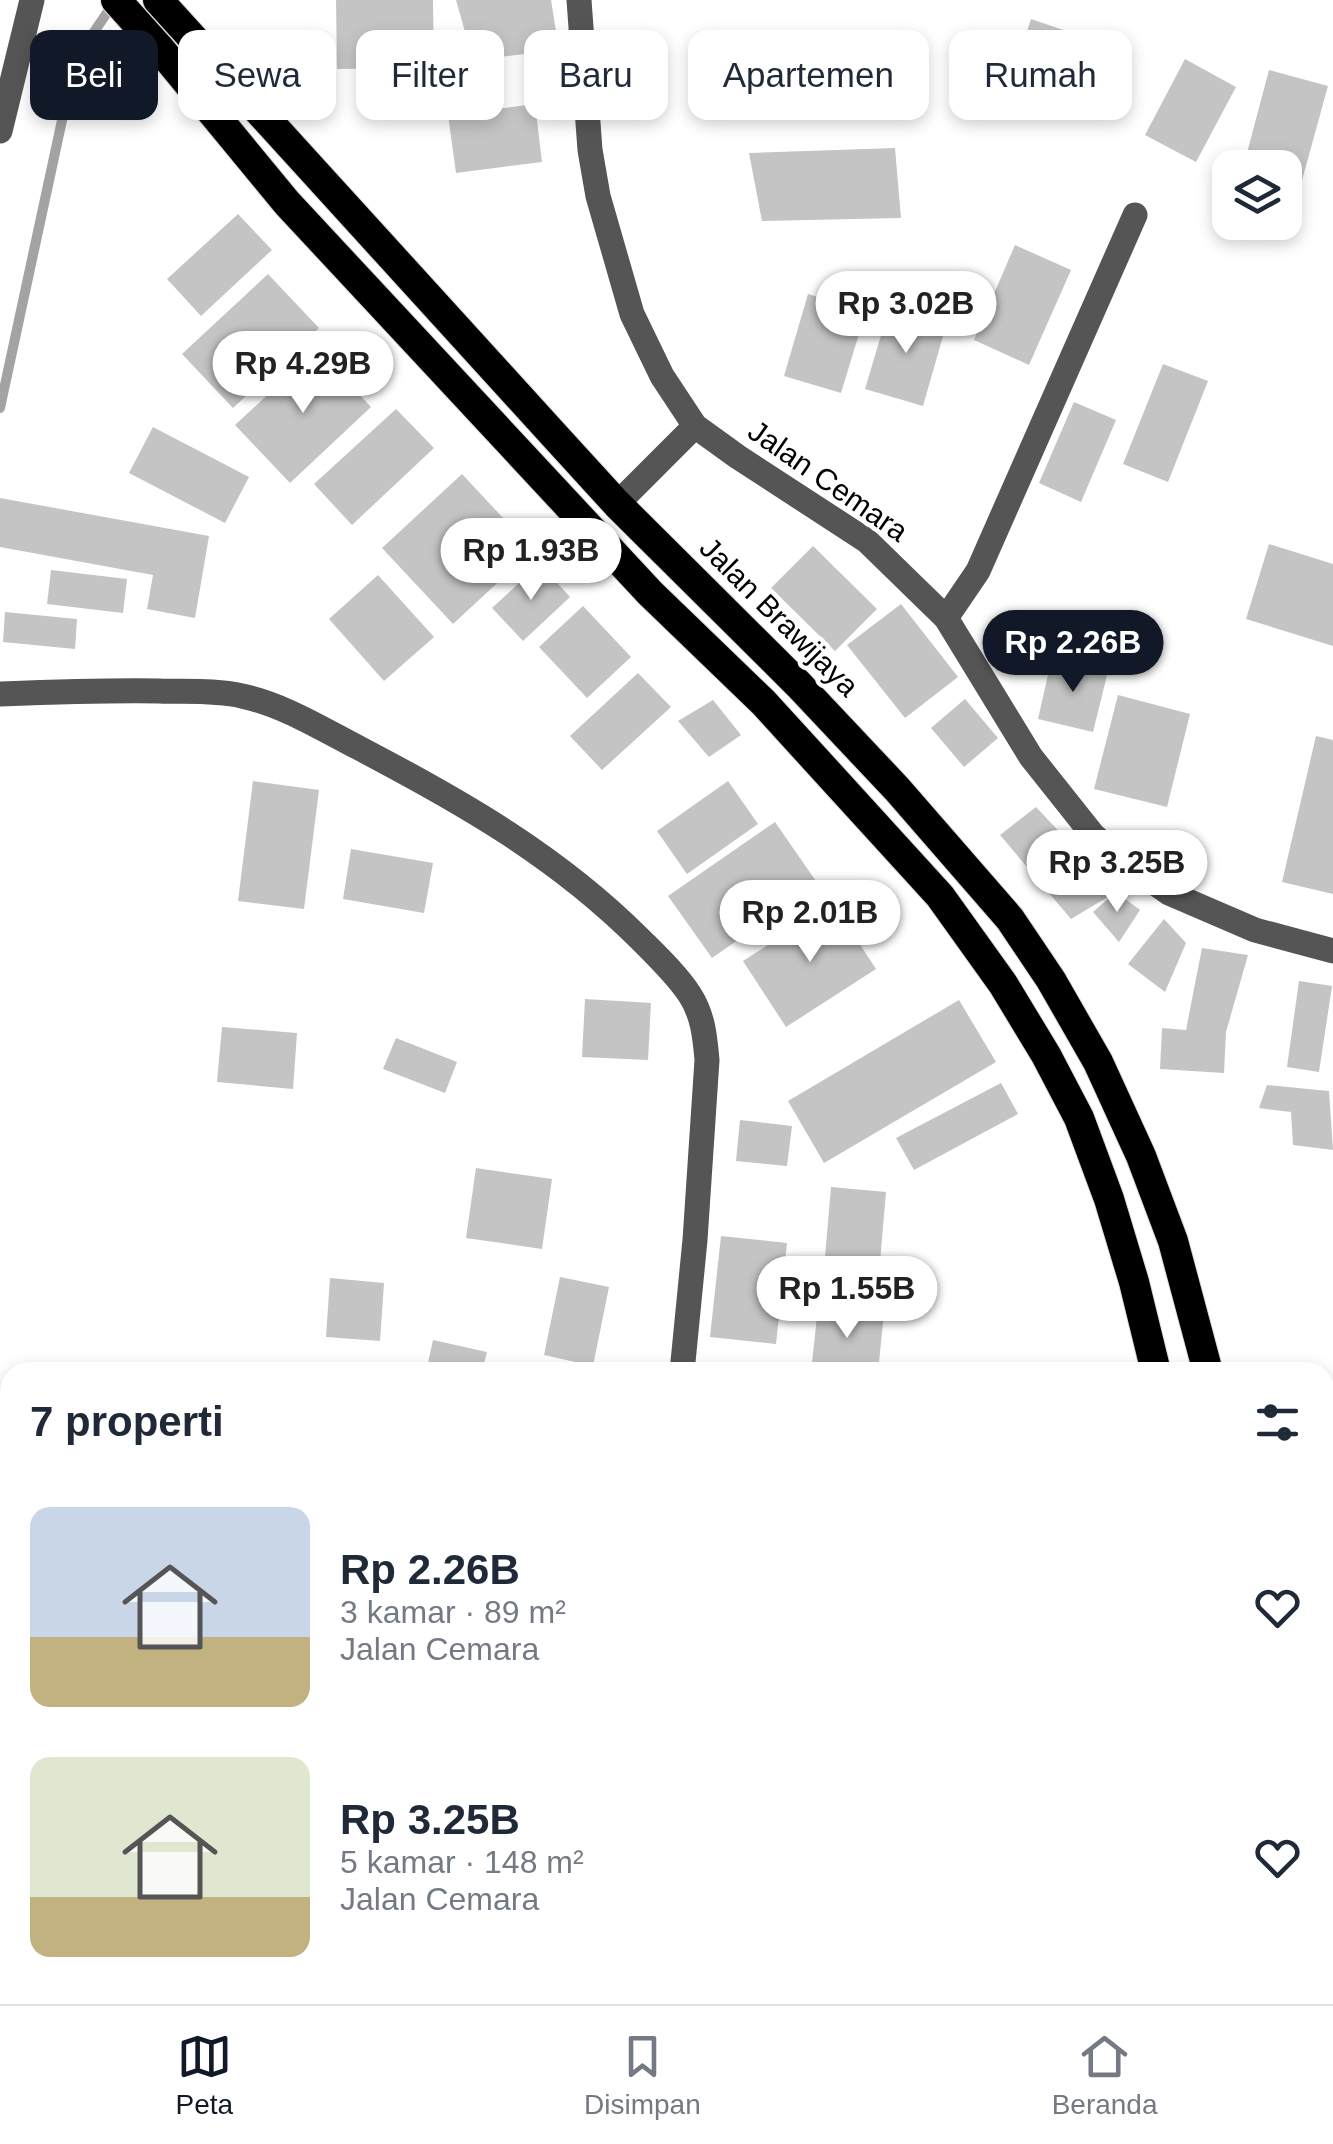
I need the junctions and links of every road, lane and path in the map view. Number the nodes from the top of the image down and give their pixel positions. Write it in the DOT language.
graph roads {
  1 [pos="32,0"];
  2 [pos="116,0"];
  3 [pos="158,0"];
  4 [pos="579,0"];
  5 [pos="8,62"];
  6 [pos="0,131"];
  7 [pos="1135,215"];
  8 [pos="695,426"];
  9 [pos="618,504"];
  10 [pos="946,618"];
  11 [pos="0,694"];
  12 [pos="1333,951"];
  13 [pos="683,1362"];
  14 [pos="1154,1362"];
  15 [pos="1205,1362"];
  1 -- 5 [label="street"];
  2 -- 14 [label="highway"];
  3 -- 9 [label="highway, Jalan Brawijaya"];
  4 -- 8 [label="street, Jalan Cemara"];
  5 -- 6 [label="street"];
  7 -- 10 [label="street"];
  8 -- 9 [label="street"];
  8 -- 10 [label="street, Jalan Cemara"];
  9 -- 15 [label="highway, Jalan Brawijaya"];
  10 -- 12 [label="street, Jalan Cemara"];
  11 -- 13 [label="street"];
}
